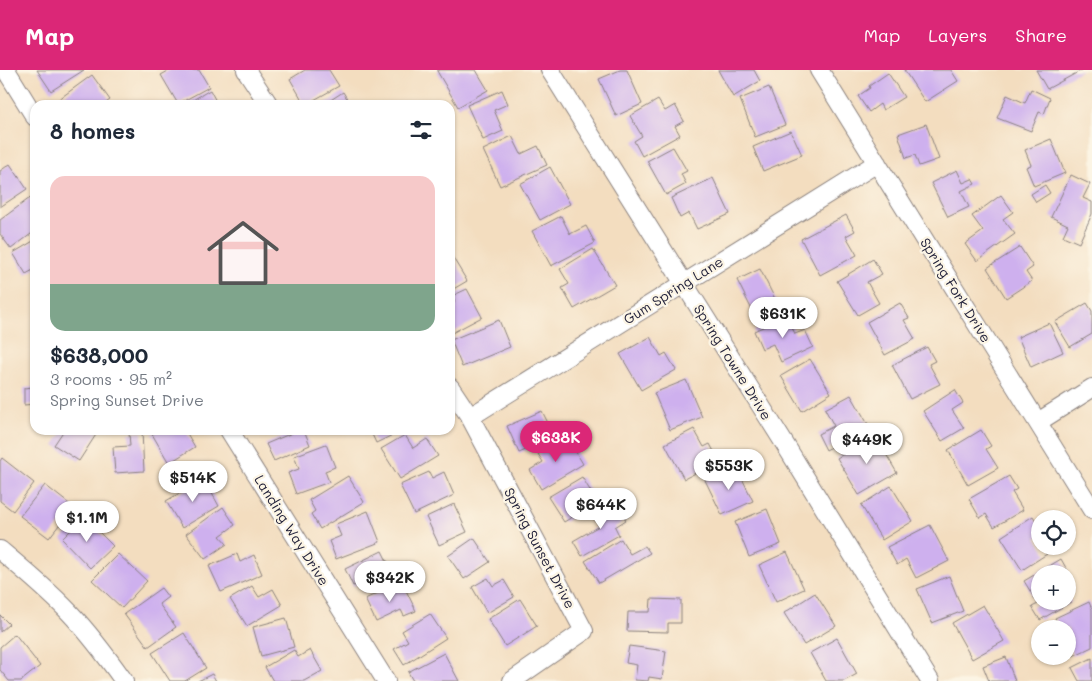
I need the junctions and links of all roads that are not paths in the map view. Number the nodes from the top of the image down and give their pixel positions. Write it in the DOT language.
graph roads {
  1 [pos="6,70"];
  2 [pos="246,70"];
  3 [pos="550,70"];
  4 [pos="819,70"];
  5 [pos="266,100"];
  6 [pos="30,109"];
  7 [pos="877,163"];
  8 [pos="683,284"];
  9 [pos="1092,388"];
  10 [pos="455,394"];
  11 [pos="470,417"];
  12 [pos="1038,422"];
  13 [pos="233,435"];
  14 [pos="1092,510"];
  15 [pos="0,550"];
  16 [pos="124,681"];
  17 [pos="386,681"];
  18 [pos="512,681"];
  19 [pos="930,681"];
  1 -- 6 [label="street"];
  2 -- 5 [label="street"];
  3 -- 8 [label="street, Spring Towne Drive"];
  4 -- 7 [label="street, Spring Fork Drive"];
  7 -- 8 [label="street, Gum Spring Lane"];
  7 -- 12 [label="street, Spring Fork Drive"];
  8 -- 11 [label="street, Gum Spring Lane"];
  8 -- 19 [label="street, Spring Towne Drive"];
  9 -- 12 [label="street"];
  10 -- 11 [label="street, Spring Sunset Drive"];
  11 -- 18 [label="street, Spring Sunset Drive"];
  12 -- 14 [label="street, Spring Fork Drive"];
  13 -- 17 [label="street, Landing Way Drive"];
  15 -- 16 [label="street"];
}
